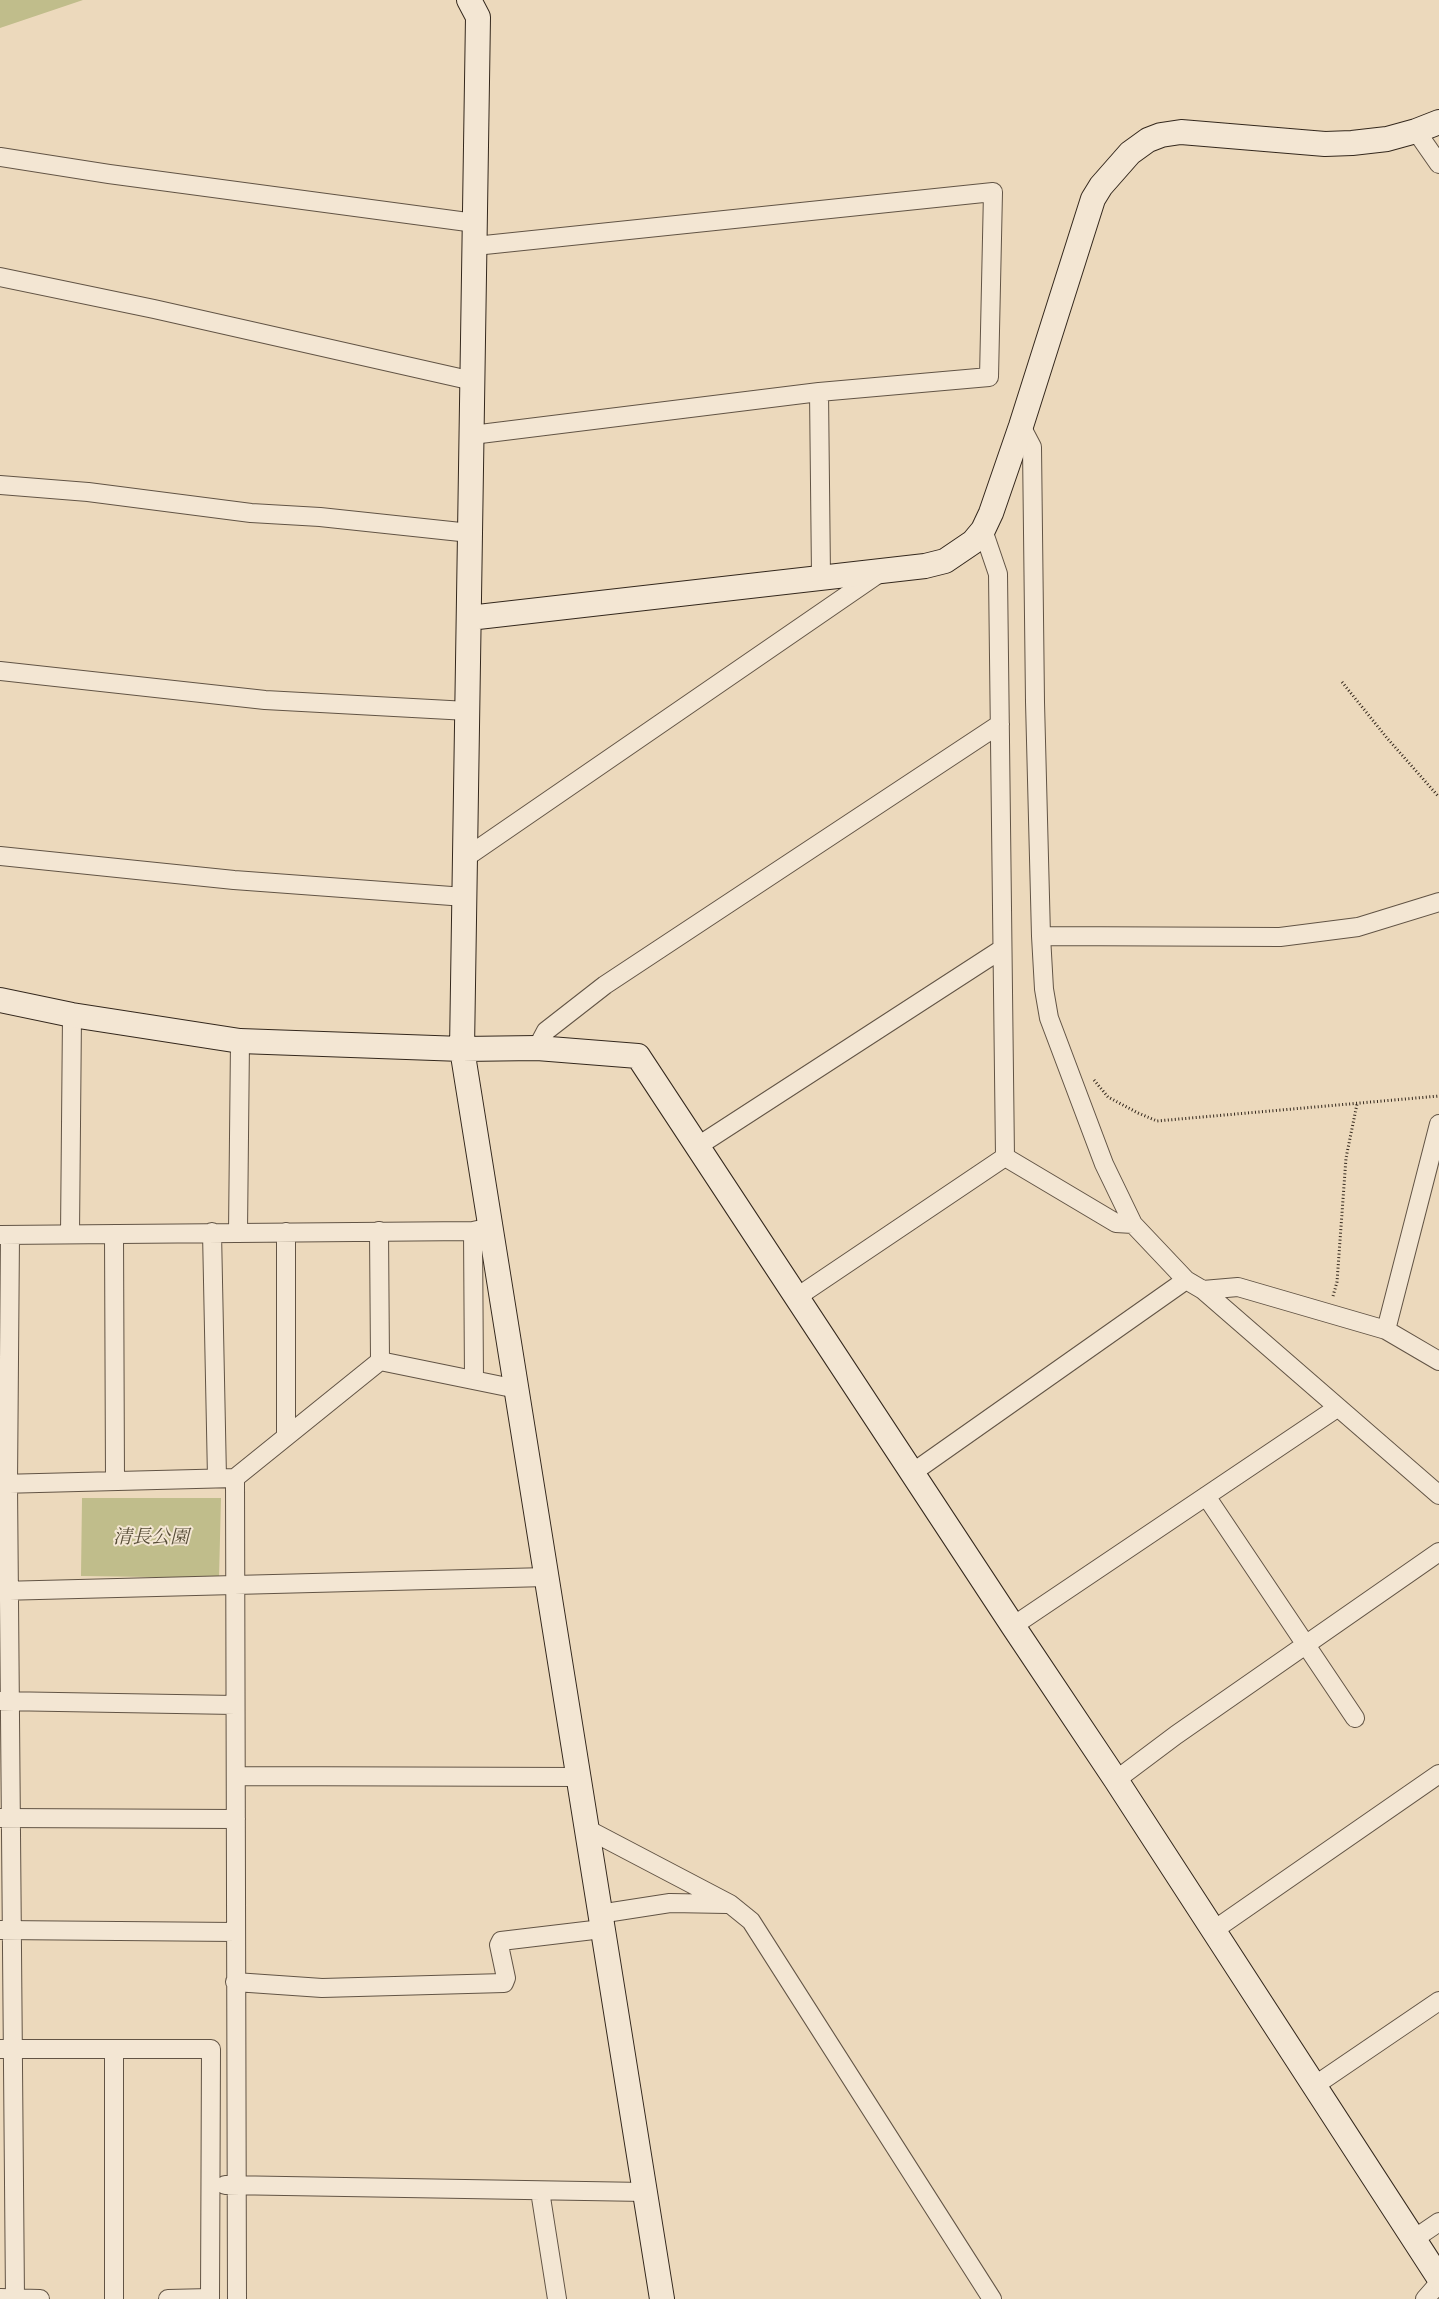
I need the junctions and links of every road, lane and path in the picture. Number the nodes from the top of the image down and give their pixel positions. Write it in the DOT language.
graph roads {
  1 [pos="470,0"];
  2 [pos="1439,122"];
  3 [pos="1416,131"];
  4 [pos="0,157"];
  5 [pos="1439,164"];
  6 [pos="475,234"];
  7 [pos="0,277"];
  8 [pos="473,381"];
  9 [pos="819,392"];
  10 [pos="1021,426"];
  11 [pos="472,435"];
  12 [pos="0,484"];
  13 [pos="983,530"];
  14 [pos="470,533"];
  15 [pos="885,569"];
  16 [pos="821,576"];
  17 [pos="469,618"];
  18 [pos="0,671"];
  19 [pos="1342,682"];
  20 [pos="468,711"];
  21 [pos="1000,724"];
  22 [pos="1439,797"];
  23 [pos="0,856"];
  24 [pos="465,858"];
  25 [pos="464,897"];
  26 [pos="1439,902"];
  27 [pos="1041,936"];
  28 [pos="1002,949"];
  29 [pos="0,1000"];
  30 [pos="72,1015"];
  31 [pos="240,1041"];
  32 [pos="537,1048"];
  33 [pos="462,1049"];
  34 [pos="1090,1075"];
  35 [pos="1439,1096"];
  36 [pos="1357,1104"];
  37 [pos="1439,1124"];
  38 [pos="698,1146"];
  39 [pos="1005,1157"];
  40 [pos="1133,1224"];
  41 [pos="482,1229"];
  42 [pos="379,1231"];
  43 [pos="212,1232"];
  44 [pos="238,1232"];
  45 [pos="286,1232"];
  46 [pos="70,1234"];
  47 [pos="114,1234"];
  48 [pos="5,1235"];
  49 [pos="1186,1280"];
  50 [pos="1203,1290"];
  51 [pos="797,1297"];
  52 [pos="1329,1313"];
  53 [pos="1386,1330"];
  54 [pos="380,1361"];
  55 [pos="1439,1361"];
  56 [pos="474,1380"];
  57 [pos="517,1389"];
  58 [pos="1337,1408"];
  59 [pos="286,1437"];
  60 [pos="912,1473"];
  61 [pos="217,1478"];
  62 [pos="235,1478"];
  63 [pos="115,1481"];
  64 [pos="4,1484"];
  65 [pos="1439,1494"];
  66 [pos="1206,1496"];
  67 [pos="1439,1552"];
  68 [pos="547,1577"];
  69 [pos="236,1585"];
  70 [pos="4,1591"];
  71 [pos="1013,1626"];
  72 [pos="1306,1644"];
  73 [pos="5,1700"];
  74 [pos="236,1705"];
  75 [pos="1355,1718"];
  76 [pos="1439,1774"];
  77 [pos="236,1776"];
  78 [pos="578,1777"];
  79 [pos="1116,1780"];
  80 [pos="5,1818"];
  81 [pos="236,1818"];
  82 [pos="587,1829"];
  83 [pos="730,1904"];
  84 [pos="601,1921"];
  85 [pos="6,1930"];
  86 [pos="1214,1930"];
  87 [pos="236,1932"];
  88 [pos="235,1982"];
  89 [pos="1439,2001"];
  90 [pos="7,2049"];
  91 [pos="114,2050"];
  92 [pos="1314,2086"];
  93 [pos="210,2185"];
  94 [pos="236,2185"];
  95 [pos="540,2190"];
  96 [pos="645,2192"];
  97 [pos="1439,2222"];
  98 [pos="1414,2239"];
  99 [pos="1439,2278"];
  100 [pos="1439,2283"];
  101 [pos="8,2298"];
  102 [pos="210,2298"];
  103 [pos="40,2299"];
  104 [pos="114,2299"];
  105 [pos="168,2299"];
  106 [pos="237,2299"];
  107 [pos="557,2299"];
  108 [pos="662,2299"];
  109 [pos="992,2299"];
  110 [pos="1425,2299"];
  1 -- 6 [label="street"];
  2 -- 3 [label="street"];
  3 -- 5 [label="street"];
  3 -- 10 [label="street"];
  4 -- 6 [label="street"];
  6 -- 8 [label="street"];
  6 -- 9 [label="street"];
  7 -- 8 [label="street"];
  8 -- 11 [label="street"];
  9 -- 11 [label="street"];
  9 -- 16 [label="street"];
  10 -- 13 [label="street"];
  10 -- 27 [label="street"];
  11 -- 14 [label="street"];
  12 -- 14 [label="street"];
  13 -- 15 [label="street"];
  13 -- 21 [label="street"];
  14 -- 17 [label="street"];
  15 -- 16 [label="street"];
  15 -- 24 [label="street"];
  16 -- 17 [label="street"];
  17 -- 20 [label="street"];
  18 -- 20 [label="street"];
  19 -- 22 [label="path"];
  20 -- 24 [label="street"];
  21 -- 28 [label="street"];
  21 -- 32 [label="street"];
  23 -- 25 [label="street"];
  24 -- 25 [label="street"];
  25 -- 33 [label="street"];
  26 -- 27 [label="street"];
  27 -- 40 [label="street"];
  28 -- 38 [label="street"];
  28 -- 39 [label="street"];
  29 -- 30 [label="street"];
  30 -- 31 [label="street"];
  30 -- 46 [label="street"];
  31 -- 33 [label="street"];
  31 -- 44 [label="street"];
  32 -- 33 [label="street"];
  32 -- 38 [label="street"];
  33 -- 41 [label="street"];
  34 -- 36 [label="path"];
  35 -- 36 [label="path"];
  36 -- 52 [label="path"];
  37 -- 53 [label="street"];
  38 -- 51 [label="street"];
  39 -- 40 [label="street"];
  39 -- 51 [label="street"];
  40 -- 49 [label="street"];
  41 -- 42 [label="street"];
  41 -- 56 [label="street"];
  41 -- 57 [label="street"];
  42 -- 45 [label="street"];
  42 -- 54 [label="street"];
  43 -- 44 [label="street"];
  43 -- 47 [label="street"];
  43 -- 61 [label="street"];
  44 -- 45 [label="street"];
  45 -- 59 [label="street"];
  46 -- 47 [label="street"];
  46 -- 48 [label="street"];
  47 -- 63 [label="street"];
  48 -- 64 [label="street"];
  49 -- 50 [label="street"];
  49 -- 60 [label="street"];
  50 -- 52 [label="street"];
  50 -- 58 [label="street"];
  51 -- 60 [label="street"];
  52 -- 53 [label="street"];
  53 -- 55 [label="street"];
  54 -- 56 [label="street"];
  54 -- 59 [label="street"];
  56 -- 57 [label="street"];
  57 -- 68 [label="street"];
  58 -- 65 [label="street"];
  58 -- 66 [label="street"];
  59 -- 62 [label="street"];
  60 -- 71 [label="street"];
  61 -- 62 [label="street"];
  61 -- 63 [label="street"];
  62 -- 69 [label="street"];
  63 -- 64 [label="street"];
  64 -- 70 [label="street"];
  66 -- 71 [label="street"];
  66 -- 72 [label="street"];
  67 -- 72 [label="street"];
  68 -- 69 [label="street"];
  68 -- 78 [label="street"];
  69 -- 70 [label="street"];
  69 -- 74 [label="street"];
  70 -- 73 [label="street"];
  71 -- 79 [label="street"];
  72 -- 75 [label="street"];
  72 -- 79 [label="street"];
  73 -- 74 [label="street"];
  73 -- 80 [label="street"];
  74 -- 77 [label="street"];
  76 -- 86 [label="street"];
  77 -- 78 [label="street"];
  77 -- 81 [label="street"];
  78 -- 82 [label="street"];
  79 -- 86 [label="street"];
  80 -- 81 [label="street"];
  80 -- 85 [label="street"];
  81 -- 87 [label="street"];
  82 -- 83 [label="street"];
  82 -- 84 [label="street"];
  83 -- 84 [label="street"];
  83 -- 109 [label="street"];
  84 -- 88 [label="street"];
  84 -- 96 [label="street"];
  85 -- 87 [label="street"];
  85 -- 90 [label="street"];
  86 -- 92 [label="street"];
  87 -- 88 [label="street"];
  88 -- 94 [label="street"];
  89 -- 92 [label="street"];
  90 -- 91 [label="street"];
  90 -- 101 [label="street"];
  91 -- 93 [label="street"];
  91 -- 104 [label="street"];
  92 -- 98 [label="street"];
  93 -- 94 [label="street"];
  93 -- 102 [label="street"];
  94 -- 95 [label="street"];
  94 -- 106 [label="street"];
  95 -- 96 [label="street"];
  95 -- 107 [label="street"];
  96 -- 108 [label="street"];
  97 -- 98 [label="street"];
  98 -- 99 [label="street"];
  100 -- 110 [label="street"];
  101 -- 103 [label="street"];
  102 -- 105 [label="street"];
}
